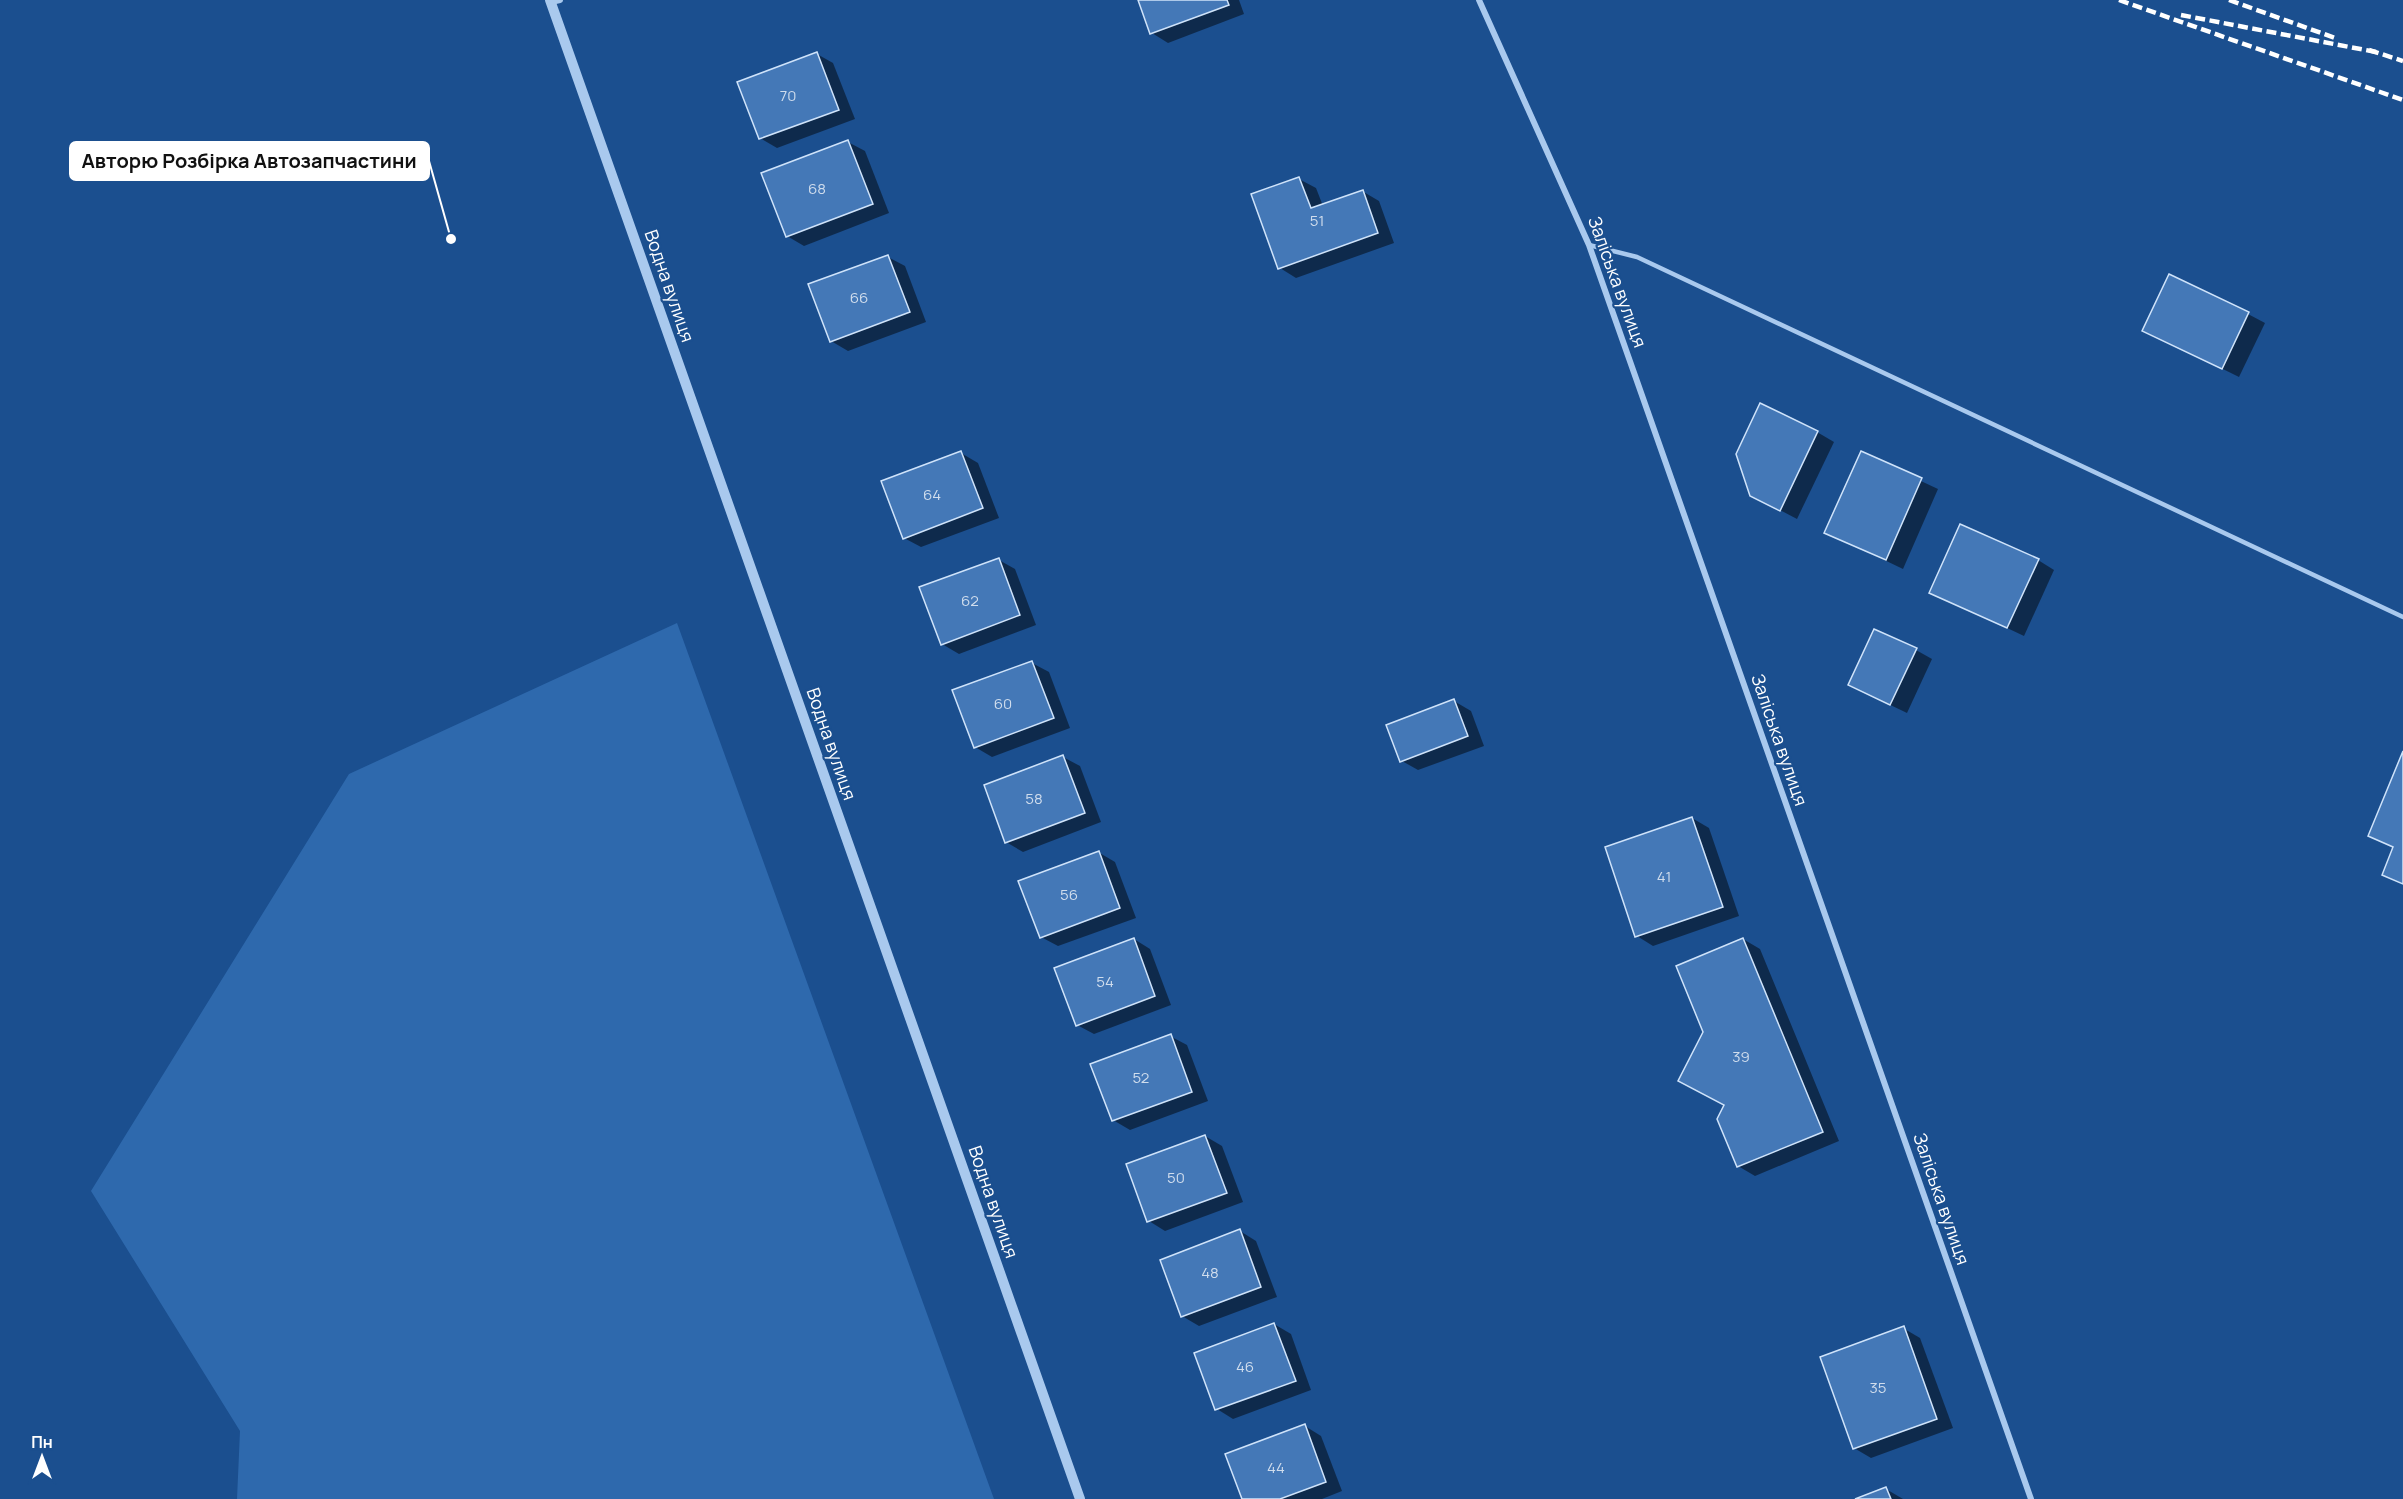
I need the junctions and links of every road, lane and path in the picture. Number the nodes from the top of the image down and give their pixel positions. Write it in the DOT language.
graph roads {
  1 [pos="1479,0"];
  2 [pos="554,1"];
  3 [pos="1589,245"];
  4 [pos="2403,617"];
  5 [pos="1080,1499"];
  6 [pos="2031,1499"];
  1 -- 3 [label="street, Заліська вулиця"];
  2 -- 5 [label="street, Водна вулиця"];
  3 -- 4 [label="lane"];
  3 -- 6 [label="street, Заліська вулиця"];
}
